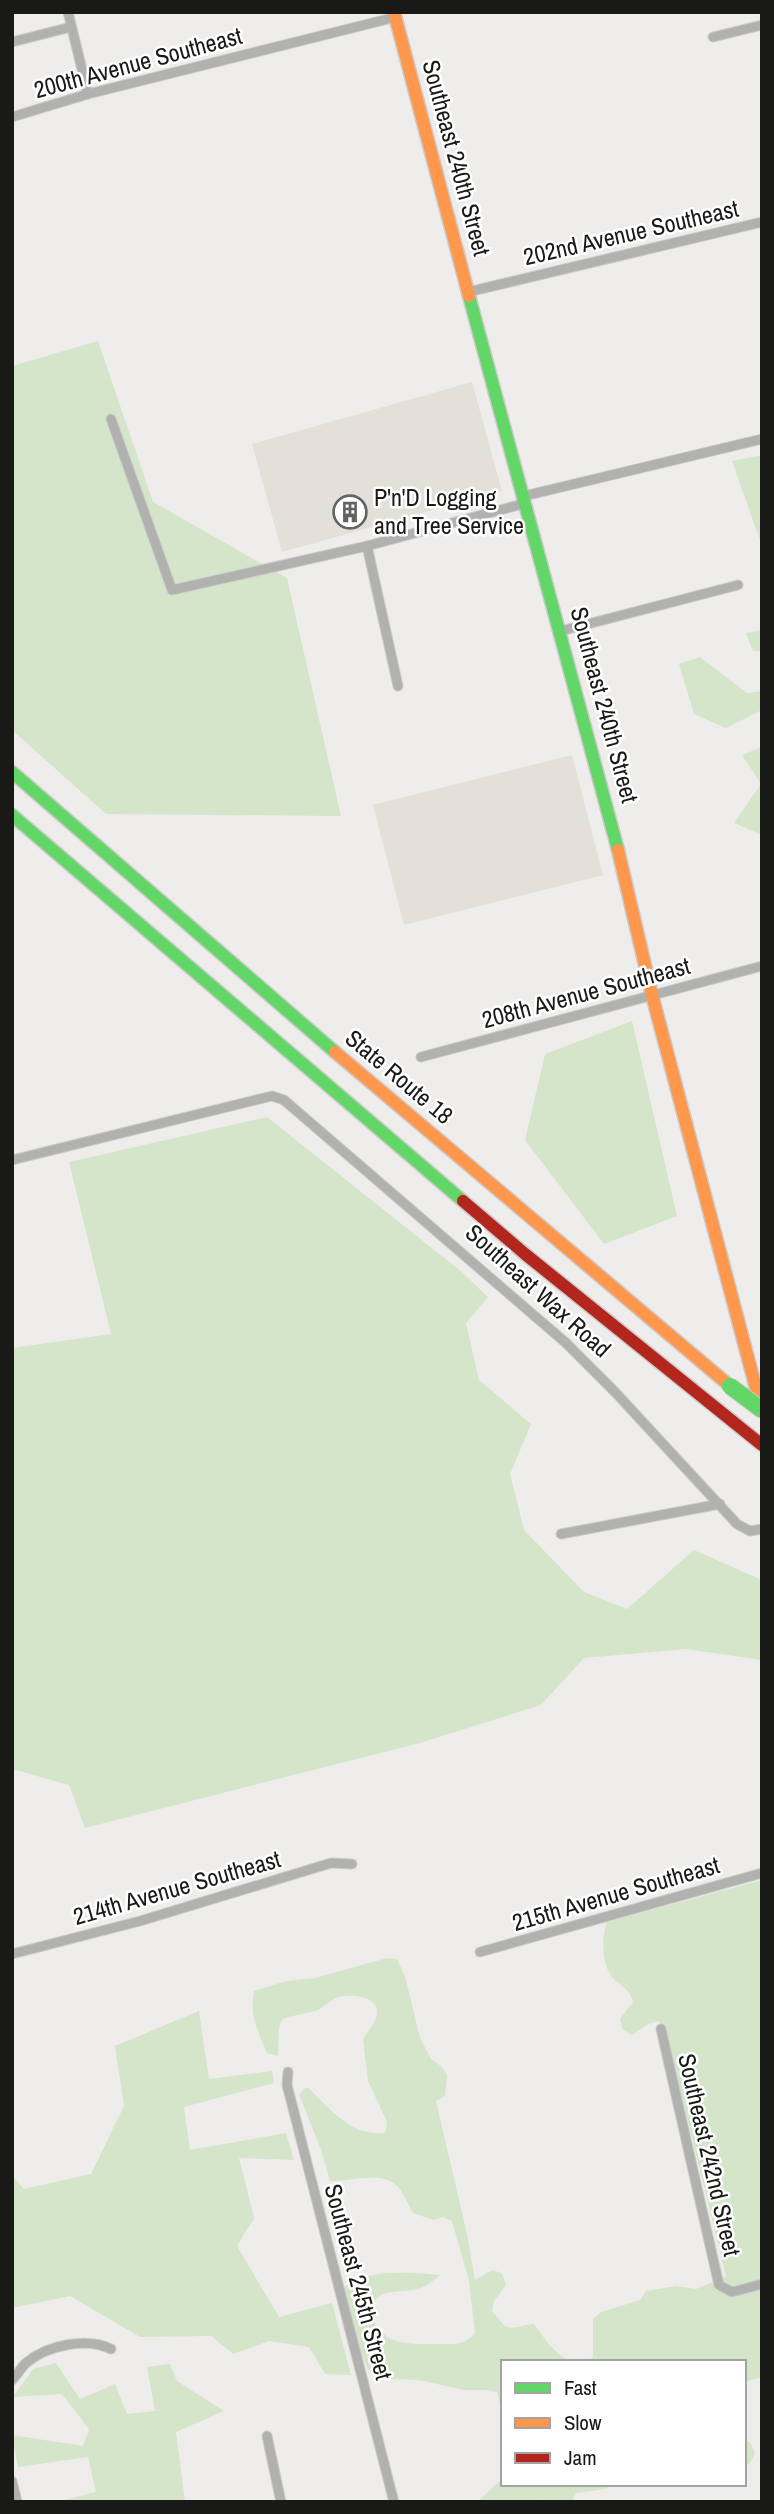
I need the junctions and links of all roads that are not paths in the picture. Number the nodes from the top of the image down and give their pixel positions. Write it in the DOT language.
graph roads {
  1 [pos="68,12"];
  2 [pos="394,14"];
  3 [pos="762,24"];
  4 [pos="71,27"];
  5 [pos="713,37"];
  6 [pos="12,42"];
  7 [pos="88,94"];
  8 [pos="12,117"];
  9 [pos="762,222"];
  10 [pos="468,292"];
  11 [pos="111,419"];
  12 [pos="762,439"];
  13 [pos="525,500"];
  14 [pos="368,546"];
  15 [pos="738,585"];
  16 [pos="561,631"];
  17 [pos="398,686"];
  18 [pos="12,772"];
  19 [pos="12,815"];
  20 [pos="762,966"];
  21 [pos="652,995"];
  22 [pos="421,1057"];
  23 [pos="12,1160"];
  24 [pos="762,1410"];
  25 [pos="762,1445"];
  26 [pos="720,1504"];
  27 [pos="762,1530"];
  28 [pos="561,1534"];
  29 [pos="352,1864"];
  30 [pos="762,1873"];
  31 [pos="480,1952"];
  32 [pos="12,1954"];
  33 [pos="661,2029"];
  34 [pos="288,2072"];
  35 [pos="762,2284"];
  36 [pos="111,2349"];
  37 [pos="12,2380"];
  38 [pos="267,2436"];
  39 [pos="12,2482"];
  40 [pos="17,2502"];
  41 [pos="281,2502"];
  42 [pos="394,2502"];
  1 -- 4 [label="street"];
  2 -- 7 [label="street, 200th Avenue Southeast"];
  2 -- 10 [label="main road, Southeast 240th Street"];
  3 -- 5 [label="street"];
  4 -- 6 [label="street"];
  4 -- 7 [label="street"];
  7 -- 8 [label="street, 200th Avenue Southeast"];
  9 -- 10 [label="street, 202nd Avenue Southeast"];
  10 -- 13 [label="main road, Southeast 240th Street"];
  11 -- 14 [label="street"];
  12 -- 13 [label="street"];
  13 -- 14 [label="street"];
  13 -- 16 [label="main road, Southeast 240th Street"];
  14 -- 17 [label="street"];
  15 -- 16 [label="street"];
  16 -- 21 [label="main road, Southeast 240th Street"];
  18 -- 24 [label="main road, State Route 18, bridge"];
  19 -- 25 [label="main road"];
  20 -- 21 [label="street, 208th Avenue Southeast"];
  21 -- 22 [label="street, 208th Avenue Southeast"];
  21 -- 24 [label="main road, Southeast 240th Street"];
  23 -- 26 [label="street, Southeast Wax Road"];
  26 -- 27 [label="street, Southeast Wax Road"];
  26 -- 28 [label="street"];
  29 -- 32 [label="street, 214th Avenue Southeast"];
  30 -- 31 [label="street, 215th Avenue Southeast"];
  33 -- 35 [label="street, Southeast 242nd Street"];
  34 -- 42 [label="street, Southeast 245th Street"];
  36 -- 37 [label="street"];
  38 -- 41 [label="street"];
  39 -- 40 [label="street"];
}
